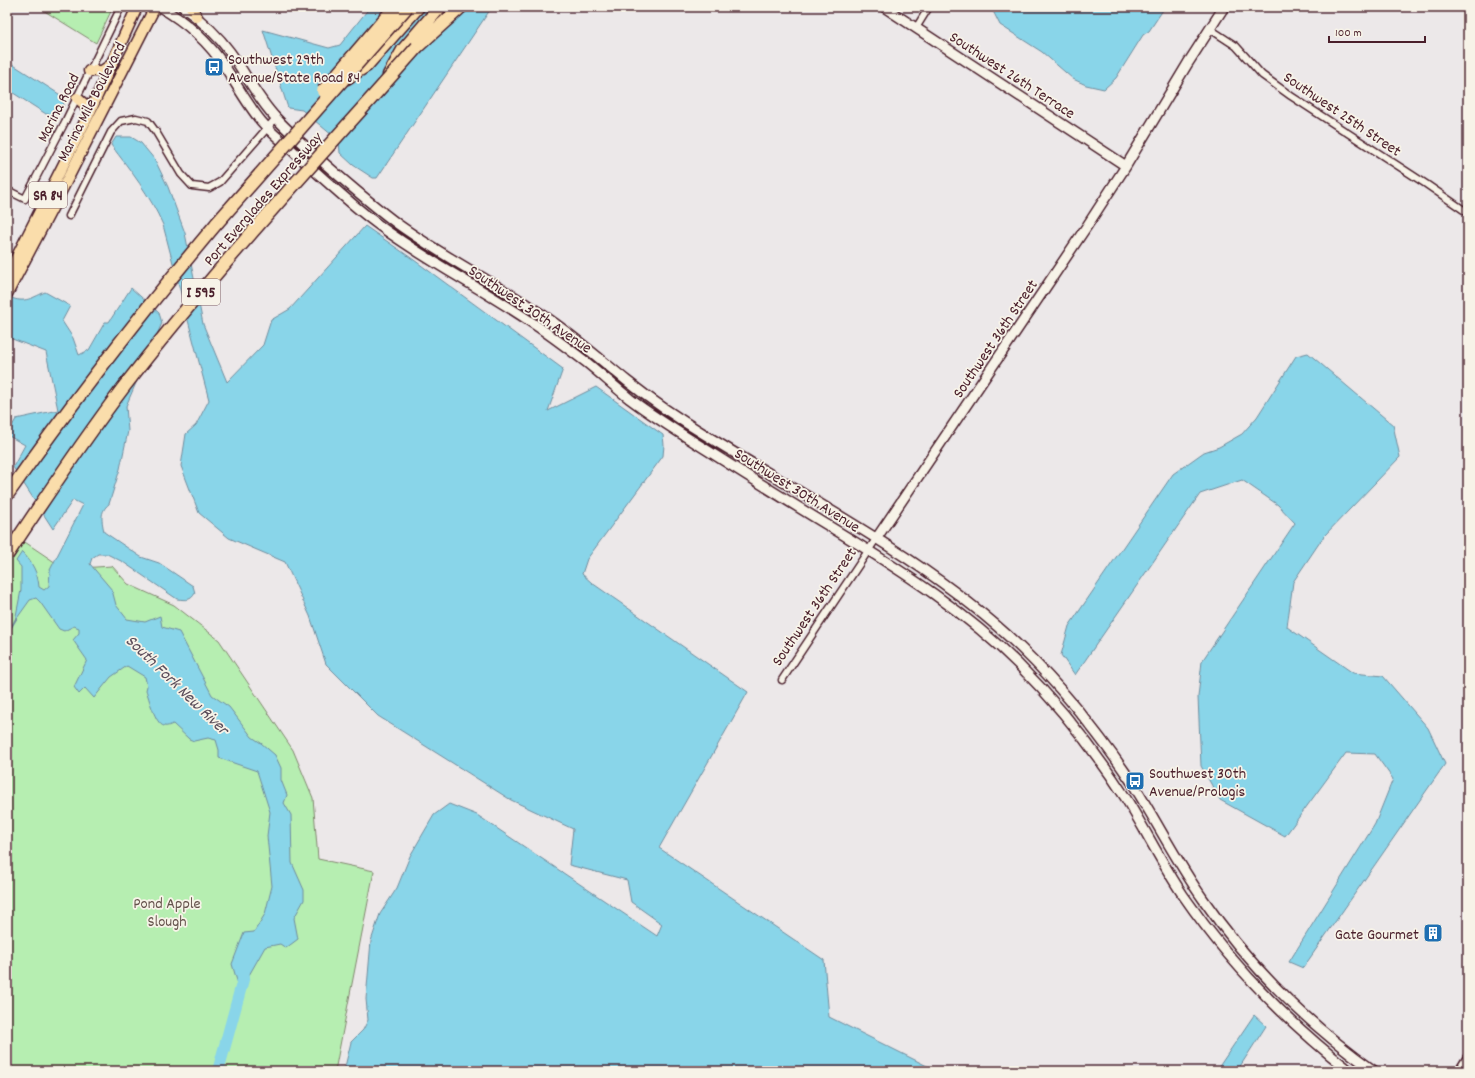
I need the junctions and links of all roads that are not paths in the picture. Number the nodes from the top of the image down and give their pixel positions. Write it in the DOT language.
graph roads {
  1 [pos="121,7"];
  2 [pos="137,7"];
  3 [pos="155,7"];
  4 [pos="160,7"];
  5 [pos="183,7"];
  6 [pos="190,7"];
  7 [pos="396,7"];
  8 [pos="407,7"];
  9 [pos="418,7"];
  10 [pos="440,7"];
  11 [pos="453,7"];
  12 [pos="461,7"];
  13 [pos="884,7"];
  14 [pos="929,7"];
  15 [pos="1224,7"];
  16 [pos="197,17"];
  17 [pos="916,28"];
  18 [pos="1210,29"];
  19 [pos="417,47"];
  20 [pos="112,64"];
  21 [pos="89,71"];
  22 [pos="344,79"];
  23 [pos="385,83"];
  24 [pos="77,98"];
  25 [pos="89,114"];
  26 [pos="276,118"];
  27 [pos="268,128"];
  28 [pos="1126,166"];
  29 [pos="7,190"];
  30 [pos="1468,213"];
  31 [pos="69,216"];
  32 [pos="217,223"];
  33 [pos="10,279"];
  34 [pos="7,294"];
  35 [pos="719,444"];
  36 [pos="713,454"];
  37 [pos="7,495"];
  38 [pos="876,539"];
  39 [pos="868,550"];
  40 [pos="7,555"];
  41 [pos="782,680"];
  42 [pos="1468,1058"];
  43 [pos="1350,1071"];
  44 [pos="1374,1071"];
  45 [pos="1460,1071"];
  1 -- 21 [label="street, Marina Road"];
  2 -- 20 [label="main road, Marina Mile Boulevard / SR 84"];
  3 -- 33 [label="main road, Marina Mile Boulevard / SR 84"];
  4 -- 27 [label="main road, Southwest 30th Avenue"];
  5 -- 16 [label="main road, Southwest 30th Avenue"];
  6 -- 16 [label="main road"];
  7 -- 32 [label="highway, bridge"];
  8 -- 22 [label="highway, Port Everglades Expressway / I 595, bridge"];
  9 -- 22 [label="highway"];
  10 -- 23 [label="highway, bridge"];
  11 -- 19 [label="highway, Port Everglades Expressway / I 595"];
  12 -- 19 [label="highway"];
  13 -- 17 [label="main road, Southwest 26th Terrace"];
  14 -- 17 [label="street"];
  15 -- 18 [label="main road, Southwest 36th Street"];
  16 -- 26 [label="main road, Southwest 30th Avenue"];
  17 -- 28 [label="main road, Southwest 26th Terrace"];
  18 -- 28 [label="main road, Southwest 36th Street"];
  18 -- 30 [label="street, Southwest 25th Street"];
  19 -- 23 [label="highway, Port Everglades Expressway / I 595, bridge"];
  20 -- 21 [label="main road"];
  20 -- 25 [label="main road, Marina Mile Boulevard / SR 84"];
  21 -- 24 [label="street, Marina Road"];
  22 -- 32 [label="highway, Port Everglades Expressway / I 595, bridge"];
  23 -- 40 [label="highway, Port Everglades Expressway / I 595, bridge"];
  24 -- 25 [label="main road"];
  24 -- 29 [label="street, Marina Road"];
  25 -- 33 [label="main road, Marina Mile Boulevard / SR 84"];
  26 -- 27 [label="street"];
  26 -- 35 [label="main road, Southwest 30th Avenue"];
  27 -- 31 [label="street"];
  27 -- 36 [label="main road, Southwest 30th Avenue"];
  28 -- 38 [label="main road, Southwest 36th Street"];
  32 -- 37 [label="highway, Port Everglades Expressway / I 595"];
  33 -- 34 [label="main road, Marina Mile Boulevard / SR 84"];
  35 -- 36 [label="main road"];
  35 -- 38 [label="main road, Southwest 30th Avenue"];
  36 -- 39 [label="main road, Southwest 30th Avenue"];
  38 -- 39 [label="street, Southwest 36th Street"];
  38 -- 44 [label="main road, Southwest 30th Avenue"];
  39 -- 41 [label="street, Southwest 36th Street"];
  39 -- 43 [label="main road, Southwest 30th Avenue"];
  42 -- 45 [label="main road"];
}
